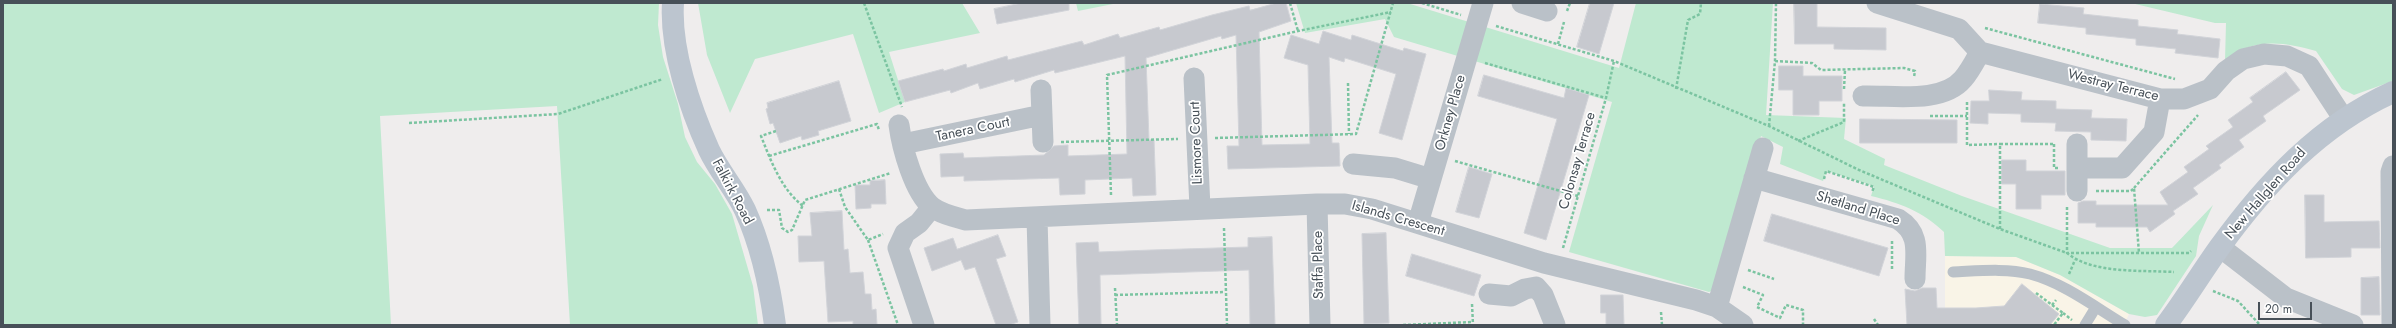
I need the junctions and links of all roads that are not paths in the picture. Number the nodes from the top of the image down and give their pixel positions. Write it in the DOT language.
graph roads {
  1 [pos="673,3"];
  2 [pos="1522,3"];
  3 [pos="1878,3"];
  4 [pos="1547,11"];
  5 [pos="1481,12"];
  6 [pos="1980,52"];
  7 [pos="1194,78"];
  8 [pos="1041,90"];
  9 [pos="2393,92"];
  10 [pos="1850,96"];
  11 [pos="2160,99"];
  12 [pos="1042,114"];
  13 [pos="2343,118"];
  14 [pos="901,135"];
  15 [pos="1043,142"];
  16 [pos="2077,144"];
  17 [pos="1763,148"];
  18 [pos="1354,164"];
  19 [pos="2393,166"];
  20 [pos="2077,168"];
  21 [pos="1754,178"];
  22 [pos="1431,179"];
  23 [pos="2077,191"];
  24 [pos="1317,204"];
  25 [pos="932,206"];
  26 [pos="1200,208"];
  27 [pos="1037,218"];
  28 [pos="1418,223"];
  29 [pos="2220,247"];
  30 [pos="1551,264"];
  31 [pos="1953,272"];
  32 [pos="1915,279"];
  33 [pos="1536,288"];
  34 [pos="1481,297"];
  35 [pos="1717,307"];
  36 [pos="2096,308"];
  37 [pos="775,325"];
  38 [pos="924,325"];
  39 [pos="1040,325"];
  40 [pos="1320,325"];
  41 [pos="1554,325"];
  42 [pos="1743,325"];
  43 [pos="2085,325"];
  44 [pos="2125,325"];
  45 [pos="2166,325"];
  46 [pos="2353,325"];
  47 [pos="2392,325"];
  1 -- 37 [label="street, Falkirk Road"];
  2 -- 4 [label="street"];
  3 -- 6 [label="street"];
  5 -- 22 [label="street, Orkney Place"];
  6 -- 10 [label="street"];
  6 -- 11 [label="street, Westray Terrace"];
  7 -- 26 [label="street, Lismore Court"];
  8 -- 12 [label="street"];
  9 -- 13 [label="street, New Hallglen Road"];
  11 -- 13 [label="street, Westray Terrace"];
  11 -- 20 [label="street"];
  12 -- 14 [label="street, Tanera Court"];
  12 -- 15 [label="street"];
  13 -- 29 [label="street, New Hallglen Road"];
  14 -- 25 [label="street, Islands Crescent"];
  16 -- 20 [label="street"];
  17 -- 21 [label="street"];
  18 -- 22 [label="street"];
  19 -- 47 [label="street"];
  20 -- 23 [label="street"];
  21 -- 32 [label="street, Shetland Place"];
  21 -- 35 [label="street"];
  22 -- 28 [label="street, Orkney Place"];
  24 -- 26 [label="street, Islands Crescent"];
  24 -- 28 [label="street, Islands Crescent"];
  24 -- 40 [label="street, Staffa Place"];
  25 -- 27 [label="street, Islands Crescent"];
  25 -- 38 [label="street"];
  26 -- 27 [label="street, Islands Crescent"];
  27 -- 39 [label="street"];
  28 -- 30 [label="street, Islands Crescent"];
  29 -- 45 [label="street, New Hallglen Road"];
  29 -- 46 [label="street"];
  30 -- 33 [label="street"];
  30 -- 35 [label="street, Islands Crescent"];
  31 -- 36 [label="lane"];
  33 -- 34 [label="street"];
  33 -- 41 [label="street"];
  35 -- 42 [label="street, Islands Crescent"];
  36 -- 43 [label="lane"];
  36 -- 44 [label="lane"];
}
